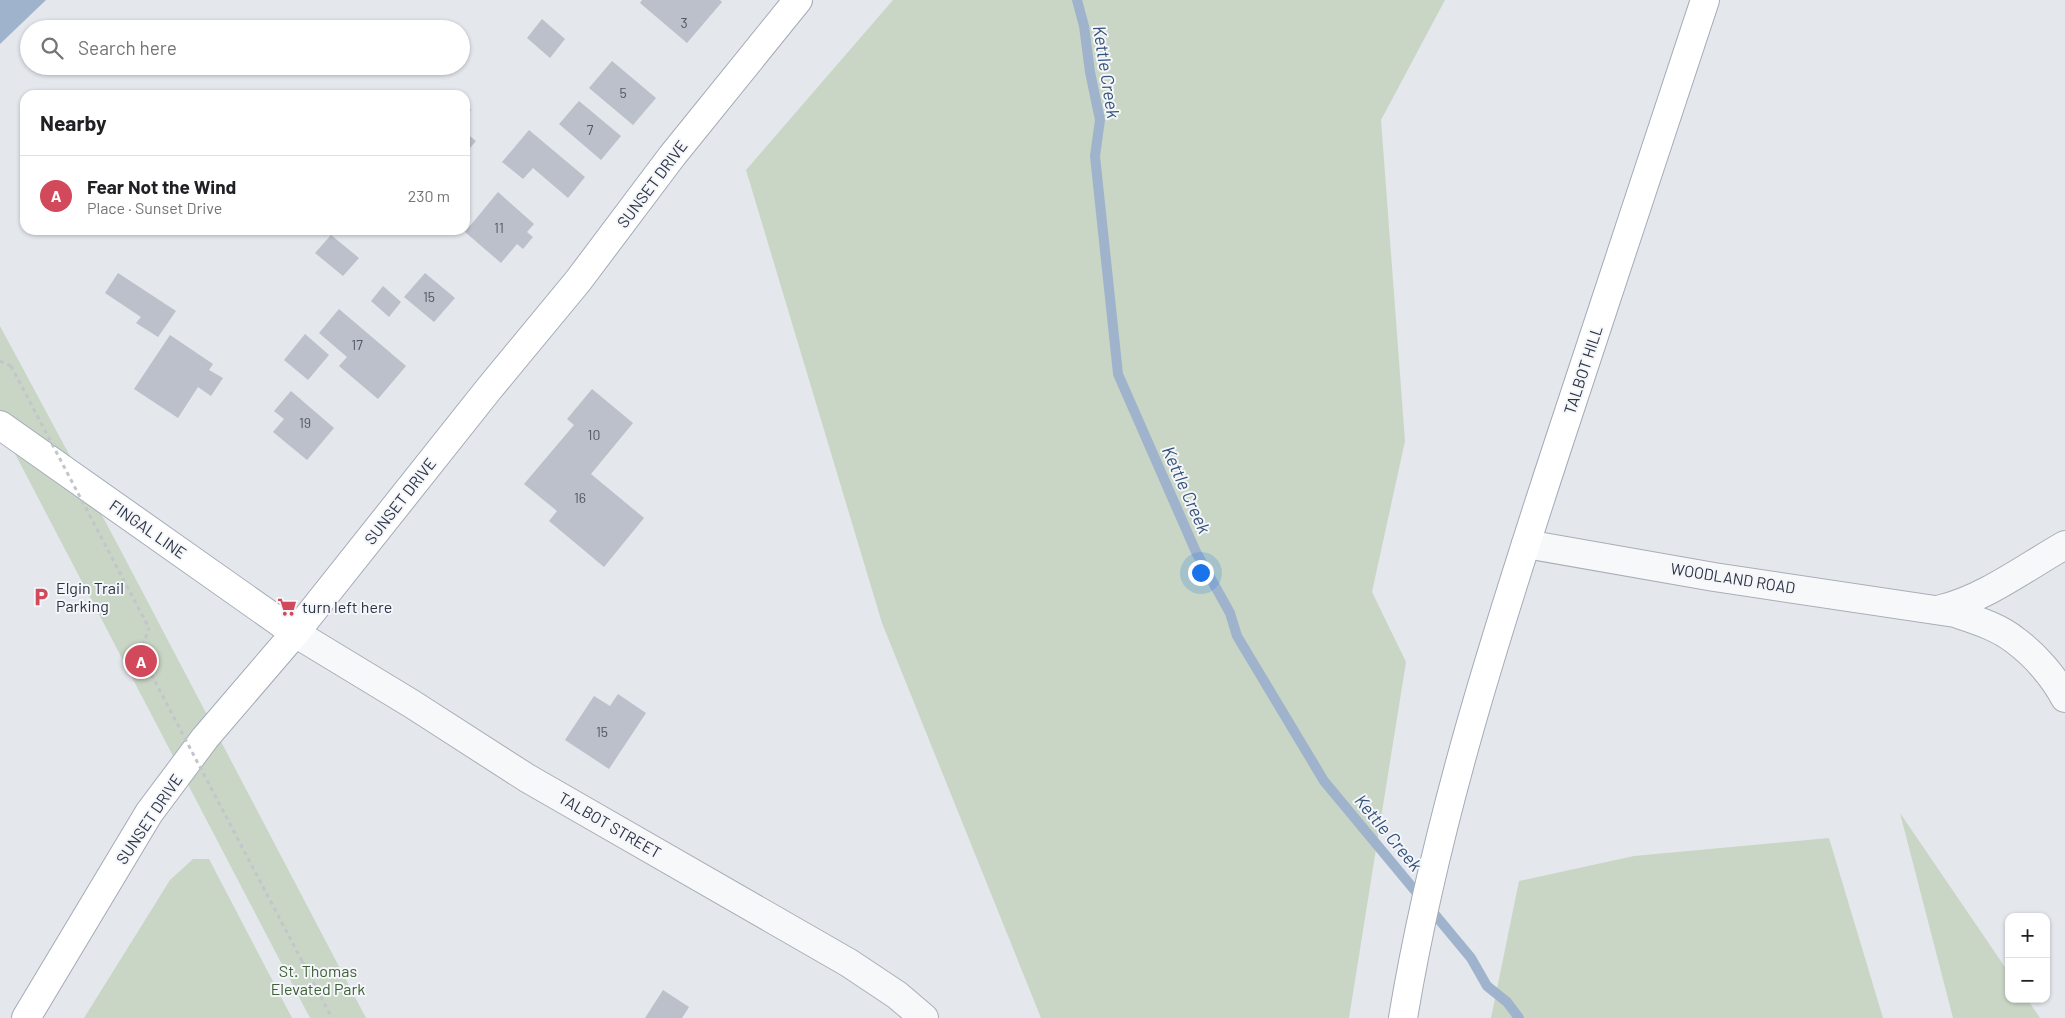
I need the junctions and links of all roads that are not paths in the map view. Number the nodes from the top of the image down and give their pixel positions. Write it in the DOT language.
graph roads {
  1 [pos="798,0"];
  2 [pos="1705,0"];
  3 [pos="0,425"];
  4 [pos="1526,544"];
  5 [pos="2065,545"];
  6 [pos="1941,609"];
  7 [pos="295,633"];
  8 [pos="2065,698"];
  9 [pos="26,1018"];
  10 [pos="924,1018"];
  11 [pos="1403,1018"];
  1 -- 7 [label="main road, SUNSET DRIVE"];
  2 -- 4 [label="main road, TALBOT HILL"];
  3 -- 7 [label="main road, FINGAL LINE"];
  4 -- 6 [label="street, WOODLAND ROAD"];
  4 -- 11 [label="main road, TALBOT HILL"];
  5 -- 6 [label="street, WOODLAND ROAD"];
  6 -- 8 [label="street, WOODLAND ROAD"];
  7 -- 9 [label="main road, SUNSET DRIVE"];
  7 -- 10 [label="street, TALBOT STREET"];
}
